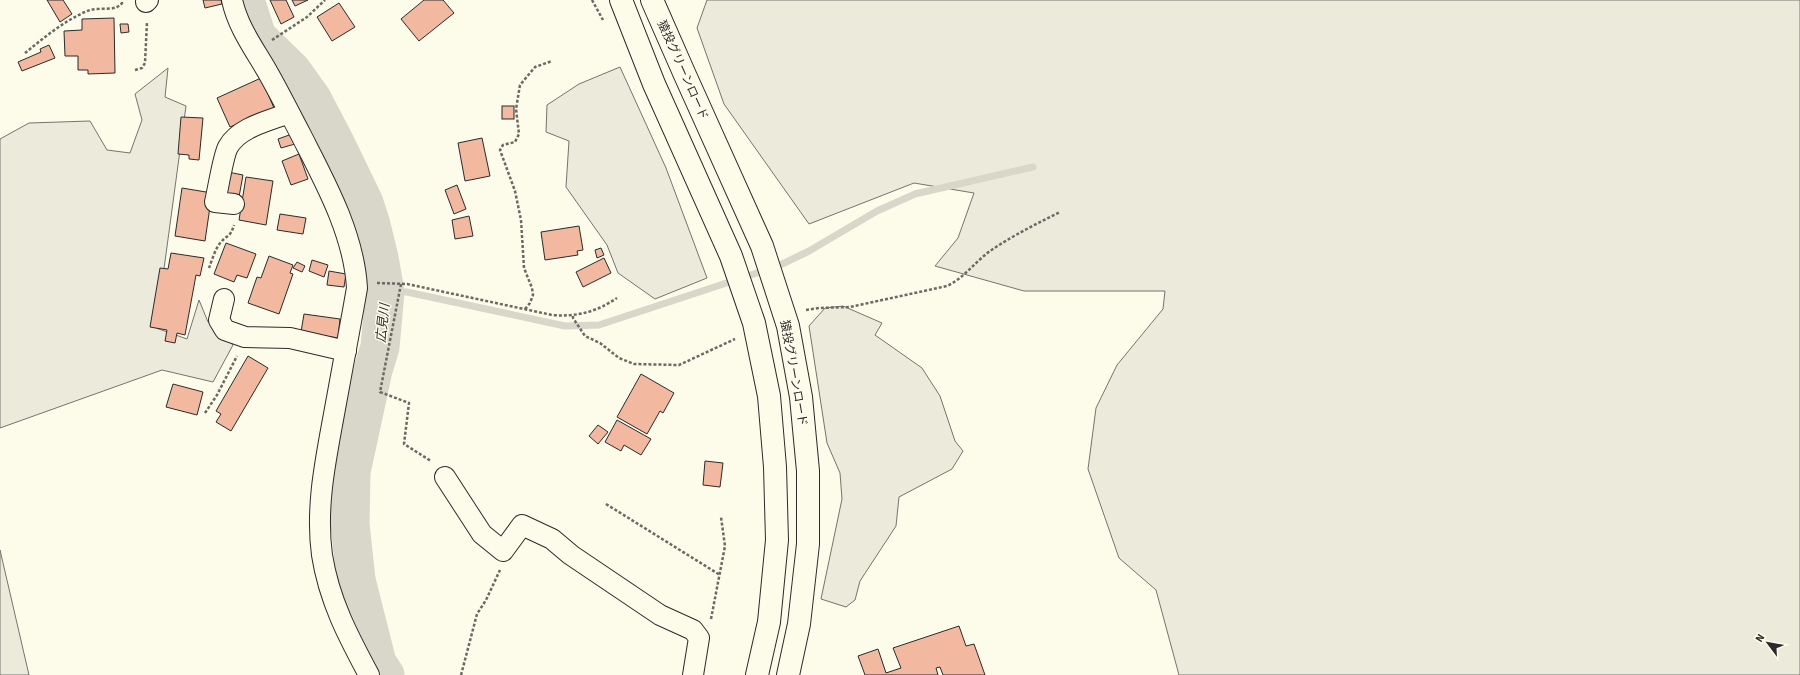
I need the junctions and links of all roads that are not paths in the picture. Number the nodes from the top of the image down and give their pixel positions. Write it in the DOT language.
graph roads {
  1 [pos="232,0"];
  2 [pos="620,0"];
  3 [pos="652,0"];
  4 [pos="289,113"];
  5 [pos="234,204"];
  6 [pos="224,299"];
  7 [pos="346,350"];
  8 [pos="445,477"];
  9 [pos="369,675"];
  10 [pos="693,675"];
  11 [pos="757,675"];
  12 [pos="788,675"];
  1 -- 4 [label="street"];
  2 -- 11 [label="main road"];
  3 -- 12 [label="main road, 猿投グリーンロード"];
  4 -- 5 [label="street"];
  4 -- 7 [label="street"];
  6 -- 7 [label="street"];
  7 -- 9 [label="street"];
  8 -- 10 [label="street"];
}
